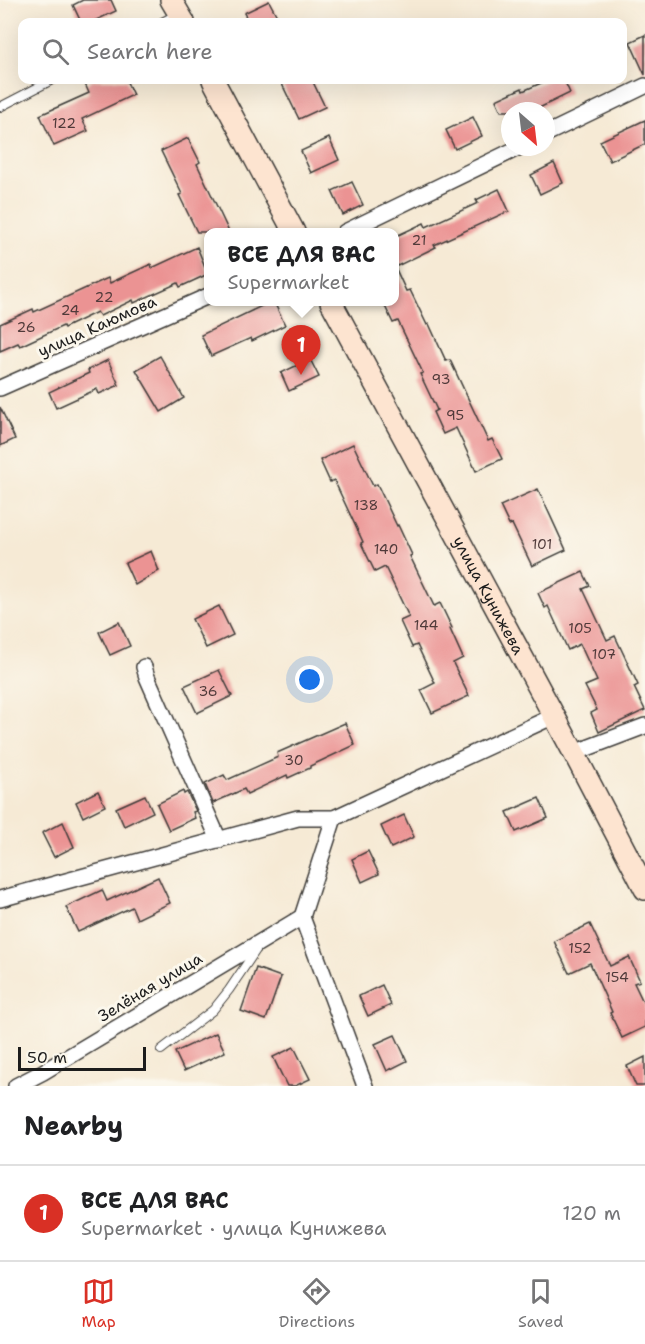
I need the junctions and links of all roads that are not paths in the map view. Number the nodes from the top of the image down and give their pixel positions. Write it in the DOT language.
graph roads {
  1 [pos="44,84"];
  2 [pos="215,84"];
  3 [pos="645,86"];
  4 [pos="0,106"];
  5 [pos="555,130"];
  6 [pos="501,156"];
  7 [pos="292,228"];
  8 [pos="353,228"];
  9 [pos="204,298"];
  10 [pos="333,306"];
  11 [pos="0,388"];
  12 [pos="144,667"];
  13 [pos="554,716"];
  14 [pos="645,726"];
  15 [pos="574,753"];
  16 [pos="334,818"];
  17 [pos="219,840"];
  18 [pos="645,889"];
  19 [pos="0,899"];
  20 [pos="302,917"];
  21 [pos="262,941"];
  22 [pos="161,1050"];
  23 [pos="16,1086"];
  24 [pos="364,1086"];
  1 -- 4 [label="lane"];
  2 -- 7 [label="street"];
  3 -- 5 [label="street"];
  6 -- 8 [label="street"];
  9 -- 11 [label="street, улица Каюмова"];
  10 -- 13 [label="street, улица Кунижева"];
  12 -- 17 [label="street"];
  13 -- 15 [label="street, улица Кунижева"];
  13 -- 16 [label="street"];
  14 -- 15 [label="street"];
  15 -- 18 [label="street, улица Кунижева"];
  16 -- 17 [label="street"];
  16 -- 20 [label="street"];
  17 -- 19 [label="street"];
  20 -- 21 [label="street, Зелёная улица"];
  20 -- 24 [label="street"];
  21 -- 22 [label="lane"];
  21 -- 23 [label="street, Зелёная улица"];
}
